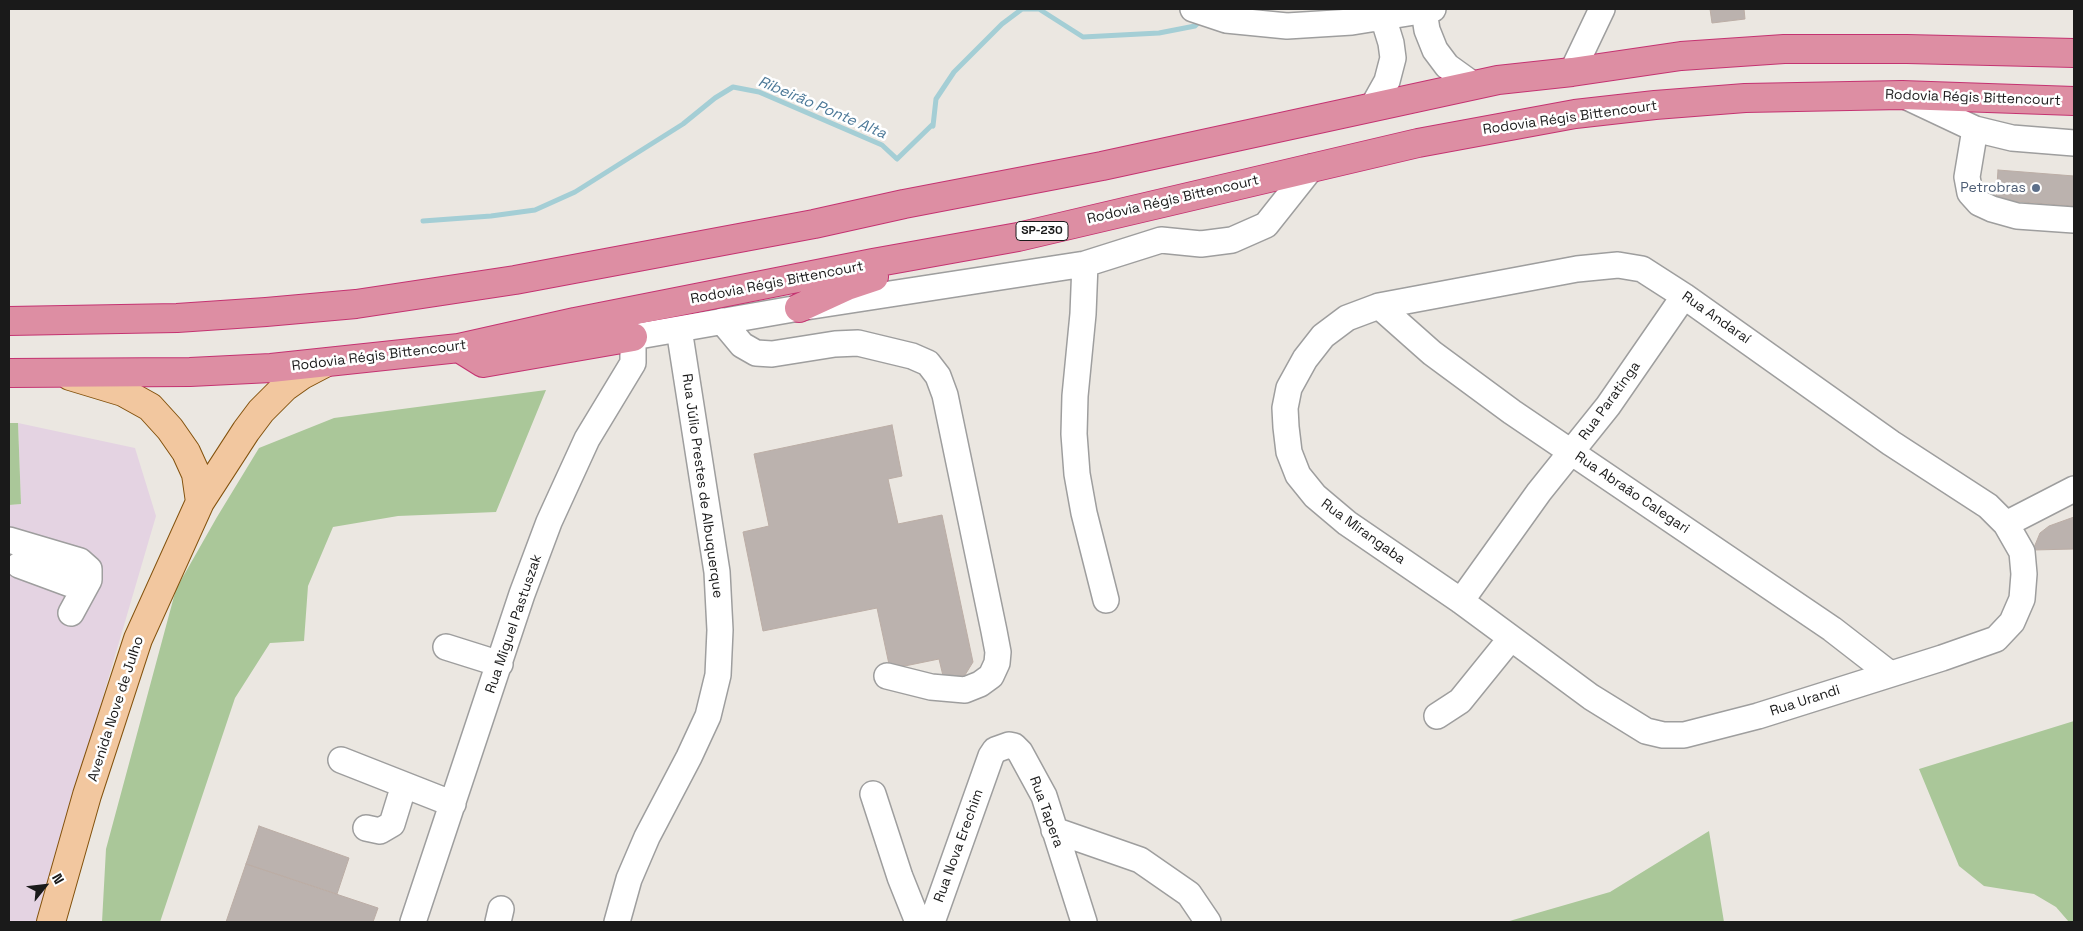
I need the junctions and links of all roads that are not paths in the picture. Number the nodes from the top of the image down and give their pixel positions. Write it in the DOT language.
graph roads {
  1 [pos="1602,9"];
  2 [pos="1429,10"];
  3 [pos="1201,12"];
  4 [pos="1383,17"];
  5 [pos="2074,54"];
  6 [pos="1572,72"];
  7 [pos="1472,84"];
  8 [pos="1902,95"];
  9 [pos="2074,101"];
  10 [pos="1374,106"];
  11 [pos="1975,129"];
  12 [pos="2074,143"];
  13 [pos="1312,167"];
  14 [pos="2074,220"];
  15 [pos="1018,237"];
  16 [pos="1086,264"];
  17 [pos="1684,296"];
  18 [pos="1379,306"];
  19 [pos="799,308"];
  20 [pos="9,321"];
  21 [pos="722,321"];
  22 [pos="679,329"];
  23 [pos="633,337"];
  24 [pos="459,348"];
  25 [pos="322,364"];
  26 [pos="9,373"];
  27 [pos="63,374"];
  28 [pos="1572,452"];
  29 [pos="2074,489"];
  30 [pos="200,502"];
  31 [pos="2006,524"];
  32 [pos="9,540"];
  33 [pos="19,565"];
  34 [pos="84,589"];
  35 [pos="1106,600"];
  36 [pos="1462,601"];
  37 [pos="72,613"];
  38 [pos="1511,638"];
  39 [pos="446,647"];
  40 [pos="500,664"];
  41 [pos="1890,674"];
  42 [pos="888,676"];
  43 [pos="1437,716"];
  44 [pos="341,760"];
  45 [pos="986,770"];
  46 [pos="404,784"];
  47 [pos="873,794"];
  48 [pos="453,804"];
  49 [pos="366,828"];
  50 [pos="1054,830"];
  51 [pos="51,922"];
  52 [pos="413,922"];
  53 [pos="617,922"];
  54 [pos="918,922"];
  55 [pos="932,922"];
  56 [pos="1084,922"];
  57 [pos="1208,922"];
  1 -- 6 [label="street"];
  2 -- 4 [label="street"];
  2 -- 7 [label="street"];
  3 -- 4 [label="street"];
  4 -- 10 [label="street"];
  5 -- 6 [label="highway"];
  6 -- 7 [label="highway"];
  7 -- 10 [label="highway"];
  8 -- 9 [label="highway, Rodovia Régis Bittencourt / SP-230"];
  8 -- 11 [label="street"];
  8 -- 13 [label="highway, Rodovia Régis Bittencourt / SP-230"];
  10 -- 20 [label="highway"];
  11 -- 12 [label="street"];
  11 -- 14 [label="street"];
  13 -- 15 [label="highway, Rodovia Régis Bittencourt / SP-230"];
  13 -- 16 [label="street"];
  15 -- 19 [label="highway"];
  15 -- 24 [label="highway, Rodovia Régis Bittencourt / SP-230"];
  16 -- 19 [label="street"];
  16 -- 35 [label="street"];
  17 -- 18 [label="street, Rua Andaraí"];
  17 -- 28 [label="street, Rua Paratinga"];
  17 -- 31 [label="street, Rua Andaraí"];
  18 -- 28 [label="street, Rua Abraão Calegari"];
  18 -- 36 [label="street, Rua Mirangaba"];
  19 -- 21 [label="street"];
  21 -- 22 [label="street"];
  21 -- 42 [label="street"];
  22 -- 23 [label="street"];
  22 -- 53 [label="street, Rua Júlio Prestes de Albuquerque"];
  23 -- 24 [label="highway"];
  23 -- 40 [label="street, Rua Miguel Pastuszak"];
  24 -- 25 [label="highway, Rodovia Régis Bittencourt / SP-230"];
  25 -- 27 [label="highway, Rodovia Régis Bittencourt / SP-230"];
  25 -- 30 [label="main road, Avenida Nove de Julho"];
  26 -- 27 [label="highway, Rodovia Régis Bittencourt / SP-230"];
  27 -- 30 [label="main road"];
  28 -- 36 [label="street, Rua Paratinga"];
  28 -- 41 [label="street, Rua Abraão Calegari"];
  29 -- 31 [label="street"];
  30 -- 51 [label="main road, Avenida Nove de Julho"];
  31 -- 41 [label="street, Rua Urandi"];
  32 -- 34 [label="street"];
  33 -- 34 [label="street"];
  34 -- 37 [label="street"];
  36 -- 38 [label="street, Rua Mirangaba"];
  38 -- 41 [label="street, Rua Urandi"];
  38 -- 43 [label="street"];
  39 -- 40 [label="street"];
  40 -- 48 [label="street, Rua Miguel Pastuszak"];
  44 -- 46 [label="street"];
  45 -- 50 [label="street, Rua Tapera"];
  45 -- 55 [label="street, Rua Nova Erechim"];
  46 -- 48 [label="street"];
  46 -- 49 [label="street"];
  47 -- 54 [label="street"];
  48 -- 52 [label="street, Rua Miguel Pastuszak"];
  50 -- 56 [label="street, Rua Tapera"];
  50 -- 57 [label="street"];
}
